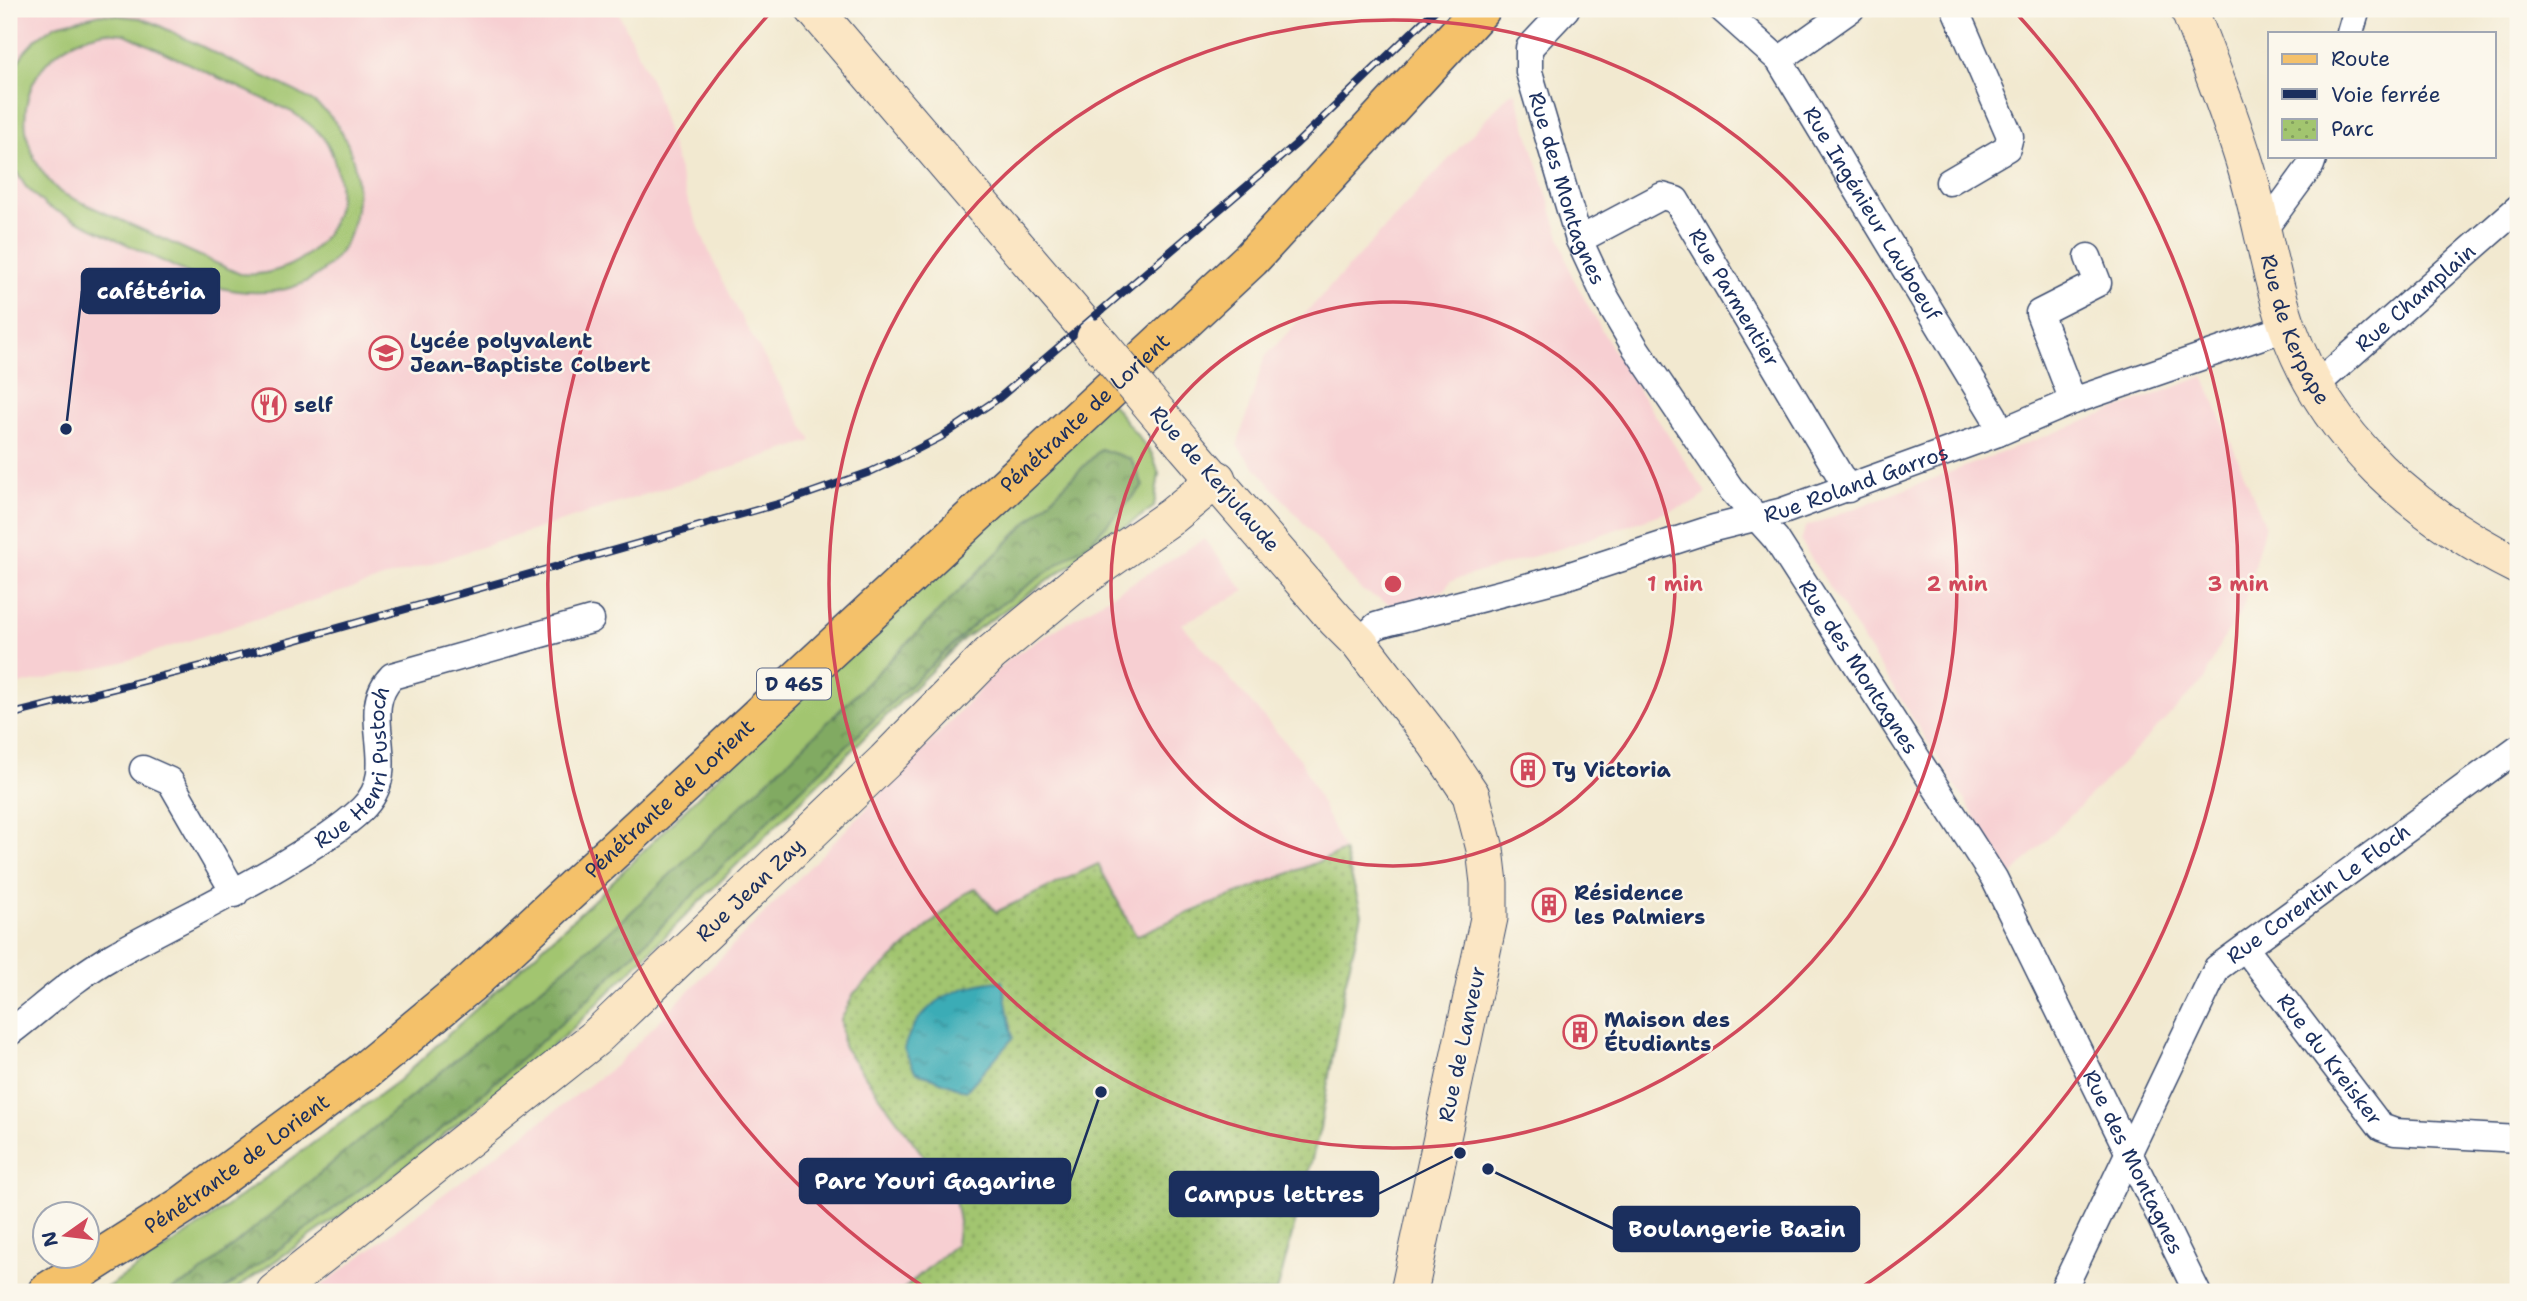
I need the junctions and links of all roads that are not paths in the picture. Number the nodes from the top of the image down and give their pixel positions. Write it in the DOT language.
graph roads {
  1 [pos="814,9"];
  2 [pos="1482,9"];
  3 [pos="1566,9"];
  4 [pos="1722,9"];
  5 [pos="1851,9"];
  6 [pos="1955,9"];
  7 [pos="2189,9"];
  8 [pos="2357,9"];
  9 [pos="2350,32"];
  10 [pos="1779,60"];
  11 [pos="2313,158"];
  12 [pos="1949,182"];
  13 [pos="2518,208"];
  14 [pos="2260,227"];
  15 [pos="1579,240"];
  16 [pos="2088,257"];
  17 [pos="2288,327"];
  18 [pos="2314,387"];
  19 [pos="2073,401"];
  20 [pos="1998,433"];
  21 [pos="1217,479"];
  22 [pos="1848,489"];
  23 [pos="1754,517"];
  24 [pos="2518,566"];
  25 [pos="591,620"];
  26 [pos="1359,643"];
  27 [pos="2518,748"];
  28 [pos="143,769"];
  29 [pos="1471,795"];
  30 [pos="235,894"];
  31 [pos="2245,948"];
  32 [pos="9,1034"];
  33 [pos="2518,1139"];
  34 [pos="2128,1154"];
  35 [pos="182,1206"];
  36 [pos="47,1292"];
  37 [pos="88,1292"];
  38 [pos="275,1292"];
  39 [pos="1409,1292"];
  40 [pos="2062,1292"];
  41 [pos="2197,1292"];
  1 -- 21 [label="street, Rue de Kerjulaude, bridge"];
  2 -- 35 [label="main road, Pénétrante de Lorient / D 465"];
  3 -- 15 [label="street, Rue des Montagnes"];
  4 -- 10 [label="street, Rue Ingénieur Lauboeuf"];
  5 -- 10 [label="street"];
  6 -- 12 [label="street"];
  7 -- 14 [label="street, Rue de Kerpape"];
  8 -- 9 [label="street"];
  10 -- 20 [label="street, Rue Ingénieur Lauboeuf"];
  11 -- 14 [label="street"];
  13 -- 18 [label="street, Rue Champlain"];
  14 -- 17 [label="street, Rue de Kerpape"];
  15 -- 22 [label="street, Rue Parmentier"];
  15 -- 23 [label="street, Rue des Montagnes"];
  16 -- 19 [label="street"];
  17 -- 18 [label="street, Rue de Kerpape"];
  17 -- 19 [label="street, Rue Roland Garros"];
  18 -- 24 [label="street, Rue de Kerpape"];
  19 -- 20 [label="street, Rue Roland Garros"];
  20 -- 22 [label="street, Rue Roland Garros"];
  21 -- 26 [label="street, Rue de Kerjulaude"];
  21 -- 38 [label="street, Rue Jean Zay"];
  22 -- 23 [label="street, Rue Roland Garros"];
  23 -- 26 [label="street, Rue Roland Garros"];
  23 -- 34 [label="street, Rue des Montagnes"];
  25 -- 30 [label="street, Rue Henri Pustoch"];
  26 -- 29 [label="street, Rue de Kerjulaude"];
  27 -- 31 [label="street, Rue Corentin Le Floch"];
  28 -- 30 [label="street"];
  29 -- 39 [label="street, Rue de Lanveur"];
  30 -- 32 [label="street, Rue Henri Pustoch"];
  31 -- 33 [label="street, Rue du Kreisker"];
  31 -- 34 [label="street, Rue Corentin Le Floch"];
  34 -- 40 [label="street, Rue Corentin Le Floch"];
  34 -- 41 [label="street, Rue des Montagnes"];
  35 -- 36 [label="main road, Pénétrante de Lorient / D 465"];
  35 -- 37 [label="main road"];
}
